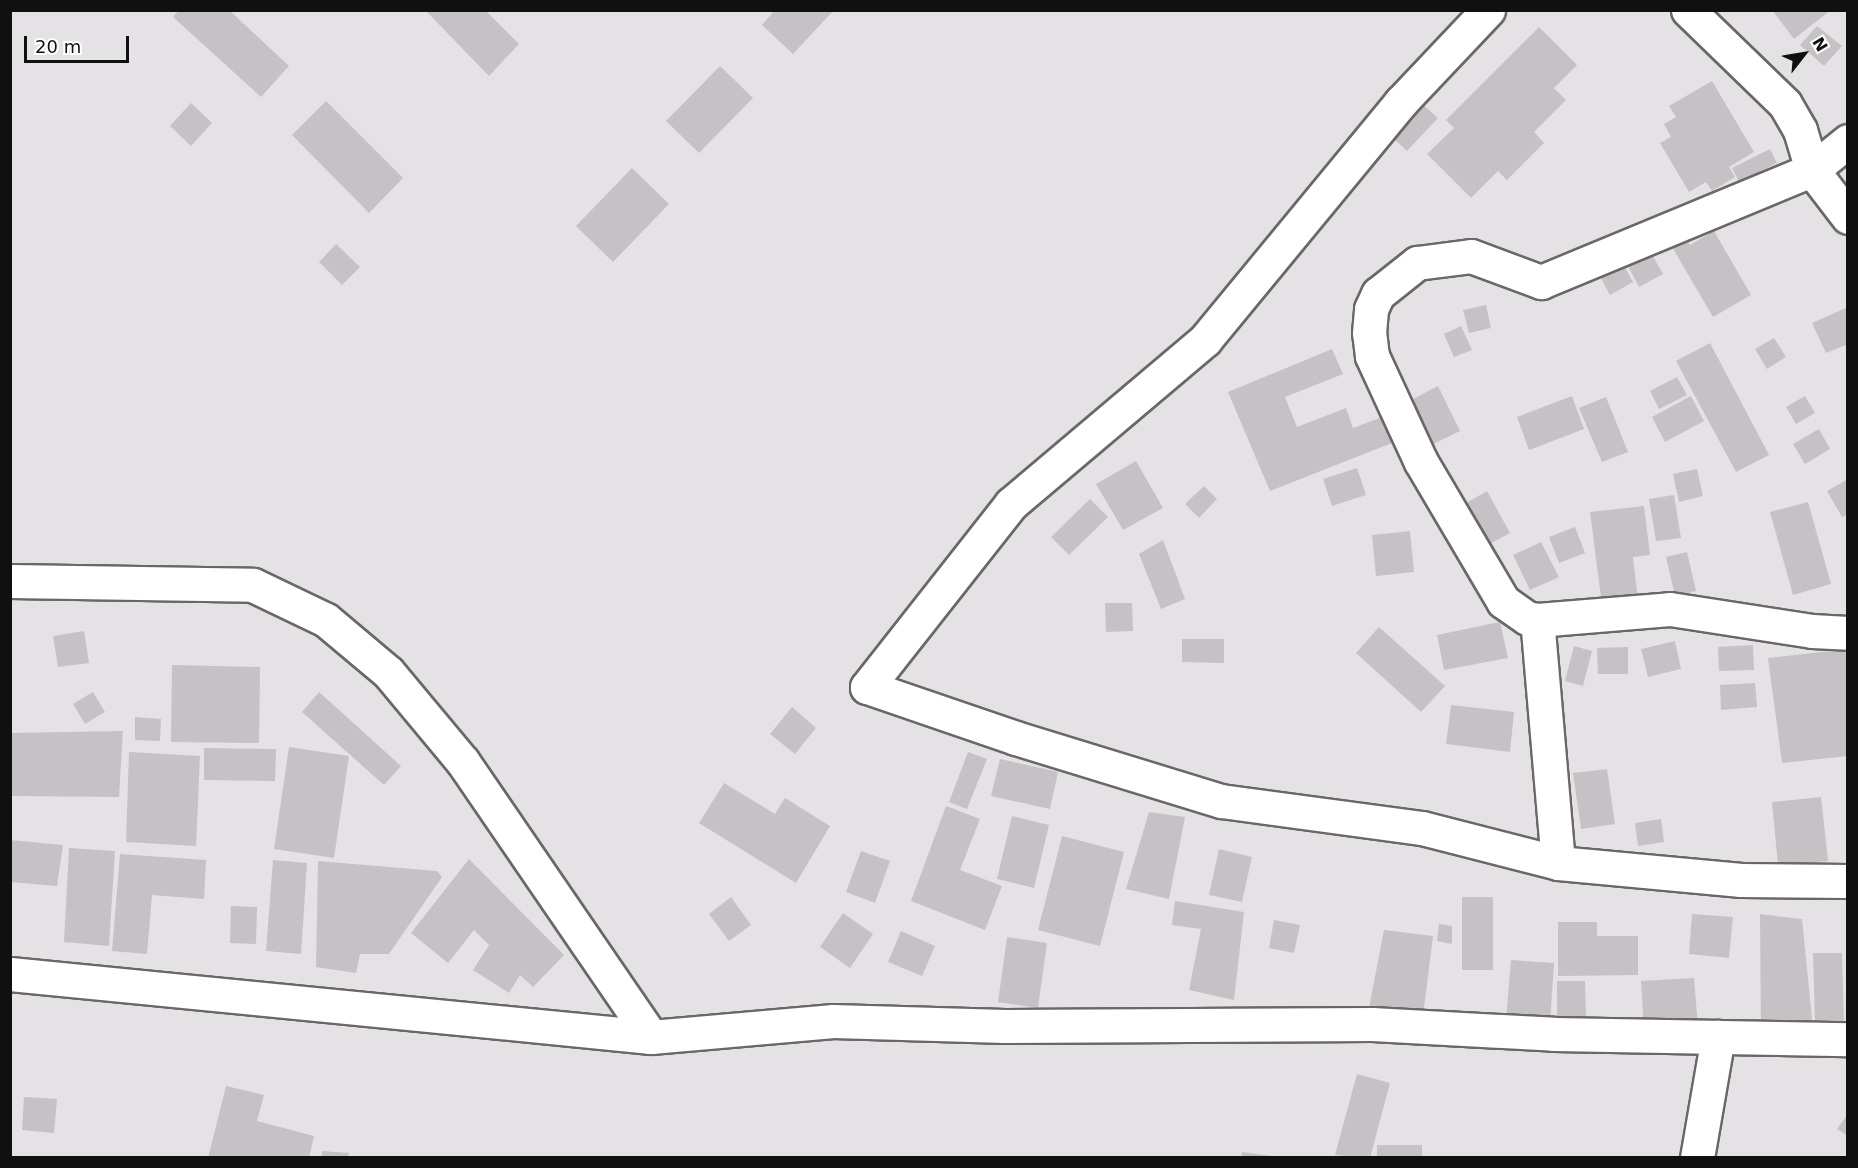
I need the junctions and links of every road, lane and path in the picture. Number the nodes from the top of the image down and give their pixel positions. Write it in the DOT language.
graph roads {
  1 [pos="1488,10"];
  2 [pos="1688,10"];
  3 [pos="1848,141"];
  4 [pos="1812,170"];
  5 [pos="1848,217"];
  6 [pos="10,581"];
  7 [pos="1537,620"];
  8 [pos="1848,633"];
  9 [pos="1558,862"];
  10 [pos="1848,881"];
  11 [pos="10,974"];
  12 [pos="651,1037"];
  13 [pos="1718,1037"];
  14 [pos="1848,1039"];
  15 [pos="1697,1158"];
  1 -- 9 [label="street"];
  2 -- 4 [label="street"];
  3 -- 4 [label="street"];
  4 -- 5 [label="street"];
  4 -- 7 [label="street"];
  6 -- 12 [label="street"];
  7 -- 8 [label="street"];
  7 -- 9 [label="street"];
  9 -- 10 [label="street"];
  11 -- 12 [label="street"];
  12 -- 13 [label="street"];
  13 -- 14 [label="street"];
  13 -- 15 [label="street"];
}
